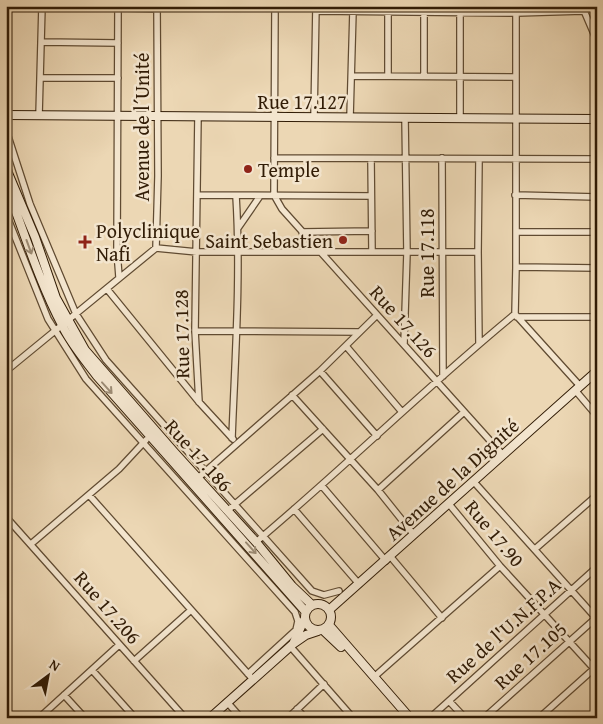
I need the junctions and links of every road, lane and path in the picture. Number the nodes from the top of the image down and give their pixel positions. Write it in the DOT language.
graph roads {
  1 [pos="42,6"];
  2 [pos="68,6"];
  3 [pos="275,6"];
  4 [pos="516,6"];
  5 [pos="118,7"];
  6 [pos="157,8"];
  7 [pos="583,8"];
  8 [pos="316,9"];
  9 [pos="403,9"];
  10 [pos="353,11"];
  11 [pos="388,11"];
  12 [pos="424,11"];
  13 [pos="460,12"];
  14 [pos="516,13"];
  15 [pos="597,41"];
  16 [pos="41,42"];
  17 [pos="118,43"];
  18 [pos="352,76"];
  19 [pos="388,76"];
  20 [pos="424,76"];
  21 [pos="460,76"];
  22 [pos="516,77"];
  23 [pos="40,78"];
  24 [pos="118,78"];
  25 [pos="6,115"];
  26 [pos="39,115"];
  27 [pos="118,115"];
  28 [pos="157,116"];
  29 [pos="198,116"];
  30 [pos="274,117"];
  31 [pos="314,117"];
  32 [pos="350,117"];
  33 [pos="405,118"];
  34 [pos="460,119"];
  35 [pos="517,119"];
  36 [pos="597,119"];
  37 [pos="6,130"];
  38 [pos="274,158"];
  39 [pos="406,158"];
  40 [pos="442,158"];
  41 [pos="479,158"];
  42 [pos="516,158"];
  43 [pos="371,159"];
  44 [pos="597,159"];
  45 [pos="6,164"];
  46 [pos="6,185"];
  47 [pos="198,195"];
  48 [pos="274,195"];
  49 [pos="236,196"];
  50 [pos="260,196"];
  51 [pos="371,196"];
  52 [pos="515,196"];
  53 [pos="597,197"];
  54 [pos="6,214"];
  55 [pos="238,228"];
  56 [pos="372,231"];
  57 [pos="302,232"];
  58 [pos="516,232"];
  59 [pos="597,232"];
  60 [pos="156,248"];
  61 [pos="237,251"];
  62 [pos="197,252"];
  63 [pos="320,252"];
  64 [pos="372,252"];
  65 [pos="407,252"];
  66 [pos="443,252"];
  67 [pos="478,252"];
  68 [pos="516,267"];
  69 [pos="597,268"];
  70 [pos="119,277"];
  71 [pos="107,289"];
  72 [pos="76,314"];
  73 [pos="376,316"];
  74 [pos="516,316"];
  75 [pos="597,317"];
  76 [pos="65,323"];
  77 [pos="195,331"];
  78 [pos="236,331"];
  79 [pos="55,332"];
  80 [pos="359,332"];
  81 [pos="404,344"];
  82 [pos="479,344"];
  83 [pos="346,346"];
  84 [pos="6,371"];
  85 [pos="320,371"];
  86 [pos="597,371"];
  87 [pos="443,376"];
  88 [pos="436,382"];
  89 [pos="578,388"];
  90 [pos="292,395"];
  91 [pos="199,402"];
  92 [pos="402,412"];
  93 [pos="464,412"];
  94 [pos="597,416"];
  95 [pos="322,429"];
  96 [pos="150,436"];
  97 [pos="377,436"];
  98 [pos="232,438"];
  99 [pos="143,442"];
  100 [pos="237,445"];
  101 [pos="503,455"];
  102 [pos="350,460"];
  103 [pos="206,472"];
  104 [pos="198,478"];
  105 [pos="474,482"];
  106 [pos="322,486"];
  107 [pos="378,490"];
  108 [pos="89,494"];
  109 [pos="597,495"];
  110 [pos="235,504"];
  111 [pos="449,504"];
  112 [pos="294,510"];
  113 [pos="228,511"];
  114 [pos="6,517"];
  115 [pos="264,535"];
  116 [pos="414,535"];
  117 [pos="256,542"];
  118 [pos="31,544"];
  119 [pos="535,549"];
  120 [pos="388,558"];
  121 [pos="500,566"];
  122 [pos="597,567"];
  123 [pos="359,584"];
  124 [pos="571,590"];
  125 [pos="342,594"];
  126 [pos="321,604"];
  127 [pos="312,605"];
  128 [pos="191,610"];
  129 [pos="305,610"];
  130 [pos="329,610"];
  131 [pos="543,615"];
  132 [pos="596,617"];
  133 [pos="442,618"];
  134 [pos="304,620"];
  135 [pos="323,629"];
  136 [pos="569,643"];
  137 [pos="119,645"];
  138 [pos="291,645"];
  139 [pos="134,661"];
  140 [pos="596,669"];
  141 [pos="92,670"];
  142 [pos="250,676"];
  143 [pos="374,677"];
  144 [pos="324,684"];
  145 [pos="64,695"];
  146 [pos="449,701"];
  147 [pos="227,702"];
  148 [pos="297,709"];
  149 [pos="133,717"];
  150 [pos="40,718"];
  151 [pos="85,718"];
  152 [pos="185,718"];
  153 [pos="210,718"];
  154 [pos="241,718"];
  155 [pos="288,718"];
  156 [pos="305,718"];
  157 [pos="353,718"];
  158 [pos="404,718"];
  159 [pos="410,718"];
  160 [pos="430,718"];
  161 [pos="465,718"];
  162 [pos="484,718"];
  163 [pos="539,718"];
  1 -- 16 [label="street"];
  2 -- 5 [label="street"];
  3 -- 30 [label="street"];
  4 -- 14 [label="street"];
  5 -- 6 [label="street"];
  5 -- 17 [label="street"];
  6 -- 28 [label="street, Avenue de l´Unité"];
  7 -- 14 [label="street"];
  7 -- 15 [label="street"];
  8 -- 10 [label="street"];
  8 -- 31 [label="street"];
  9 -- 11 [label="street"];
  9 -- 12 [label="street"];
  10 -- 11 [label="street"];
  10 -- 18 [label="street"];
  11 -- 19 [label="street"];
  12 -- 13 [label="street"];
  12 -- 20 [label="street"];
  13 -- 14 [label="street"];
  13 -- 21 [label="street"];
  14 -- 22 [label="street"];
  16 -- 17 [label="street"];
  16 -- 23 [label="street"];
  17 -- 24 [label="street"];
  18 -- 19 [label="street"];
  18 -- 32 [label="street"];
  19 -- 20 [label="street"];
  20 -- 21 [label="street"];
  21 -- 22 [label="street"];
  21 -- 34 [label="street"];
  22 -- 35 [label="street"];
  23 -- 24 [label="street"];
  23 -- 26 [label="street"];
  24 -- 27 [label="street"];
  25 -- 26 [label="main road, Rue 17.127"];
  26 -- 27 [label="main road, Rue 17.127"];
  27 -- 28 [label="main road, Rue 17.127"];
  27 -- 70 [label="street"];
  28 -- 29 [label="main road, Rue 17.127"];
  28 -- 60 [label="street, Avenue de l´Unité"];
  29 -- 30 [label="main road, Rue 17.127"];
  29 -- 47 [label="street, Rue 17.128"];
  30 -- 31 [label="main road, Rue 17.127"];
  30 -- 38 [label="street"];
  31 -- 32 [label="main road, Rue 17.127"];
  32 -- 33 [label="main road, Rue 17.127"];
  33 -- 34 [label="main road, Rue 17.127"];
  33 -- 39 [label="street"];
  34 -- 35 [label="main road, Rue 17.127"];
  35 -- 36 [label="main road, Rue 17.127"];
  35 -- 42 [label="street"];
  37 -- 72 [label="street"];
  38 -- 43 [label="street"];
  38 -- 48 [label="street"];
  39 -- 40 [label="street"];
  39 -- 43 [label="street"];
  39 -- 65 [label="street"];
  40 -- 41 [label="street"];
  40 -- 66 [label="street, Rue 17.118"];
  41 -- 42 [label="street"];
  41 -- 67 [label="street"];
  42 -- 44 [label="street"];
  42 -- 52 [label="street"];
  43 -- 51 [label="street"];
  45 -- 76 [label="main road"];
  46 -- 76 [label="main road, one-way"];
  47 -- 49 [label="street"];
  47 -- 62 [label="street, Rue 17.128"];
  48 -- 50 [label="street"];
  48 -- 51 [label="street"];
  48 -- 57 [label="street, Rue 17.126"];
  49 -- 50 [label="street"];
  49 -- 55 [label="street"];
  50 -- 55 [label="street"];
  51 -- 56 [label="street"];
  52 -- 53 [label="street"];
  52 -- 58 [label="street"];
  54 -- 79 [label="street"];
  55 -- 61 [label="street"];
  56 -- 57 [label="street"];
  56 -- 64 [label="street"];
  57 -- 63 [label="street, Rue 17.126"];
  58 -- 59 [label="street"];
  58 -- 68 [label="street"];
  60 -- 62 [label="street"];
  60 -- 70 [label="street"];
  61 -- 62 [label="street"];
  61 -- 63 [label="street"];
  61 -- 78 [label="street"];
  62 -- 77 [label="street, Rue 17.128"];
  63 -- 64 [label="street"];
  63 -- 73 [label="street, Rue 17.126"];
  64 -- 65 [label="street"];
  65 -- 66 [label="street"];
  65 -- 81 [label="street"];
  66 -- 67 [label="street"];
  66 -- 87 [label="street, Rue 17.118"];
  67 -- 82 [label="street"];
  68 -- 69 [label="street"];
  68 -- 74 [label="street"];
  70 -- 71 [label="street"];
  71 -- 72 [label="street"];
  71 -- 91 [label="street"];
  72 -- 76 [label="street"];
  72 -- 103 [label="street"];
  73 -- 80 [label="street"];
  73 -- 81 [label="street, Rue 17.126"];
  74 -- 75 [label="street"];
  74 -- 82 [label="street"];
  74 -- 89 [label="street"];
  76 -- 79 [label="street"];
  76 -- 96 [label="main road, one-way"];
  76 -- 104 [label="main road, Rue 17.186"];
  77 -- 78 [label="street"];
  77 -- 91 [label="street, Rue 17.128"];
  78 -- 80 [label="street"];
  78 -- 98 [label="street"];
  79 -- 84 [label="street"];
  79 -- 99 [label="street"];
  80 -- 83 [label="street"];
  81 -- 88 [label="street, Rue 17.126"];
  82 -- 87 [label="street"];
  83 -- 85 [label="street"];
  83 -- 92 [label="street"];
  85 -- 90 [label="street"];
  85 -- 97 [label="street"];
  86 -- 89 [label="main road, Avenue de la Dignité"];
  87 -- 88 [label="street"];
  88 -- 92 [label="street"];
  88 -- 93 [label="street, Rue 17.126"];
  89 -- 94 [label="street"];
  89 -- 101 [label="main road, Avenue de la Dignité"];
  90 -- 95 [label="street"];
  90 -- 100 [label="street"];
  91 -- 98 [label="street"];
  92 -- 97 [label="street"];
  93 -- 101 [label="street, Rue 17.126"];
  93 -- 107 [label="street"];
  95 -- 102 [label="street"];
  95 -- 110 [label="street"];
  96 -- 99 [label="street"];
  96 -- 129 [label="main road, one-way"];
  97 -- 102 [label="street"];
  98 -- 100 [label="street"];
  99 -- 108 [label="street"];
  99 -- 142 [label="street"];
  100 -- 103 [label="street"];
  101 -- 105 [label="main road, Avenue de la Dignité"];
  102 -- 106 [label="street"];
  102 -- 107 [label="street"];
  103 -- 104 [label="street"];
  103 -- 110 [label="street"];
  104 -- 113 [label="main road, Rue 17.186"];
  105 -- 111 [label="main road, Avenue de la Dignité"];
  105 -- 119 [label="street"];
  106 -- 112 [label="street"];
  106 -- 120 [label="street"];
  107 -- 116 [label="street"];
  108 -- 118 [label="street"];
  108 -- 128 [label="street"];
  109 -- 119 [label="street"];
  110 -- 113 [label="street"];
  110 -- 115 [label="street"];
  111 -- 116 [label="main road, Avenue de la Dignité"];
  111 -- 121 [label="street, Rue 17.90"];
  112 -- 115 [label="street"];
  112 -- 123 [label="street"];
  113 -- 117 [label="main road, Rue 17.186"];
  114 -- 118 [label="street, Rue 17.206"];
  115 -- 117 [label="street"];
  115 -- 125 [label="street"];
  116 -- 120 [label="main road, Avenue de la Dignité"];
  117 -- 127 [label="main road, Rue 17.186"];
  118 -- 137 [label="street, Rue 17.206"];
  119 -- 124 [label="street"];
  120 -- 123 [label="main road, Avenue de la Dignité"];
  120 -- 133 [label="street"];
  121 -- 131 [label="street, Rue 17.90"];
  121 -- 133 [label="street"];
  122 -- 124 [label="street, Rue de l'U.N.F.P.A"];
  123 -- 125 [label="main road, Avenue de la Dignité"];
  124 -- 131 [label="street, Rue de l'U.N.F.P.A"];
  124 -- 132 [label="street"];
  125 -- 126 [label="main road"];
  125 -- 130 [label="main road, Avenue de la Dignité"];
  126 -- 127 [label="main road"];
  126 -- 130 [label="main road"];
  127 -- 129 [label="main road"];
  128 -- 139 [label="street"];
  128 -- 142 [label="street"];
  129 -- 134 [label="main road"];
  130 -- 135 [label="main road"];
  131 -- 136 [label="street, Rue 17.90"];
  131 -- 146 [label="street, Rue de l'U.N.F.P.A"];
  132 -- 136 [label="street, Rue 17.105"];
  133 -- 143 [label="street"];
  134 -- 135 [label="main road"];
  134 -- 138 [label="main road"];
  135 -- 138 [label="main road"];
  135 -- 143 [label="main road"];
  135 -- 158 [label="main road"];
  136 -- 140 [label="street, Rue 17.90"];
  136 -- 162 [label="street, Rue 17.105"];
  137 -- 139 [label="street, Rue 17.206"];
  137 -- 141 [label="street"];
  138 -- 142 [label="main road"];
  138 -- 144 [label="street"];
  139 -- 152 [label="street, Rue 17.206"];
  140 -- 163 [label="street"];
  141 -- 145 [label="street"];
  141 -- 149 [label="street"];
  142 -- 147 [label="main road"];
  143 -- 159 [label="main road"];
  144 -- 148 [label="street"];
  144 -- 157 [label="street"];
  145 -- 150 [label="street"];
  145 -- 151 [label="street"];
  146 -- 160 [label="street, Rue de l'U.N.F.P.A"];
  146 -- 161 [label="street"];
  147 -- 153 [label="main road"];
  147 -- 154 [label="street"];
  148 -- 155 [label="street"];
  148 -- 156 [label="street"];
}
